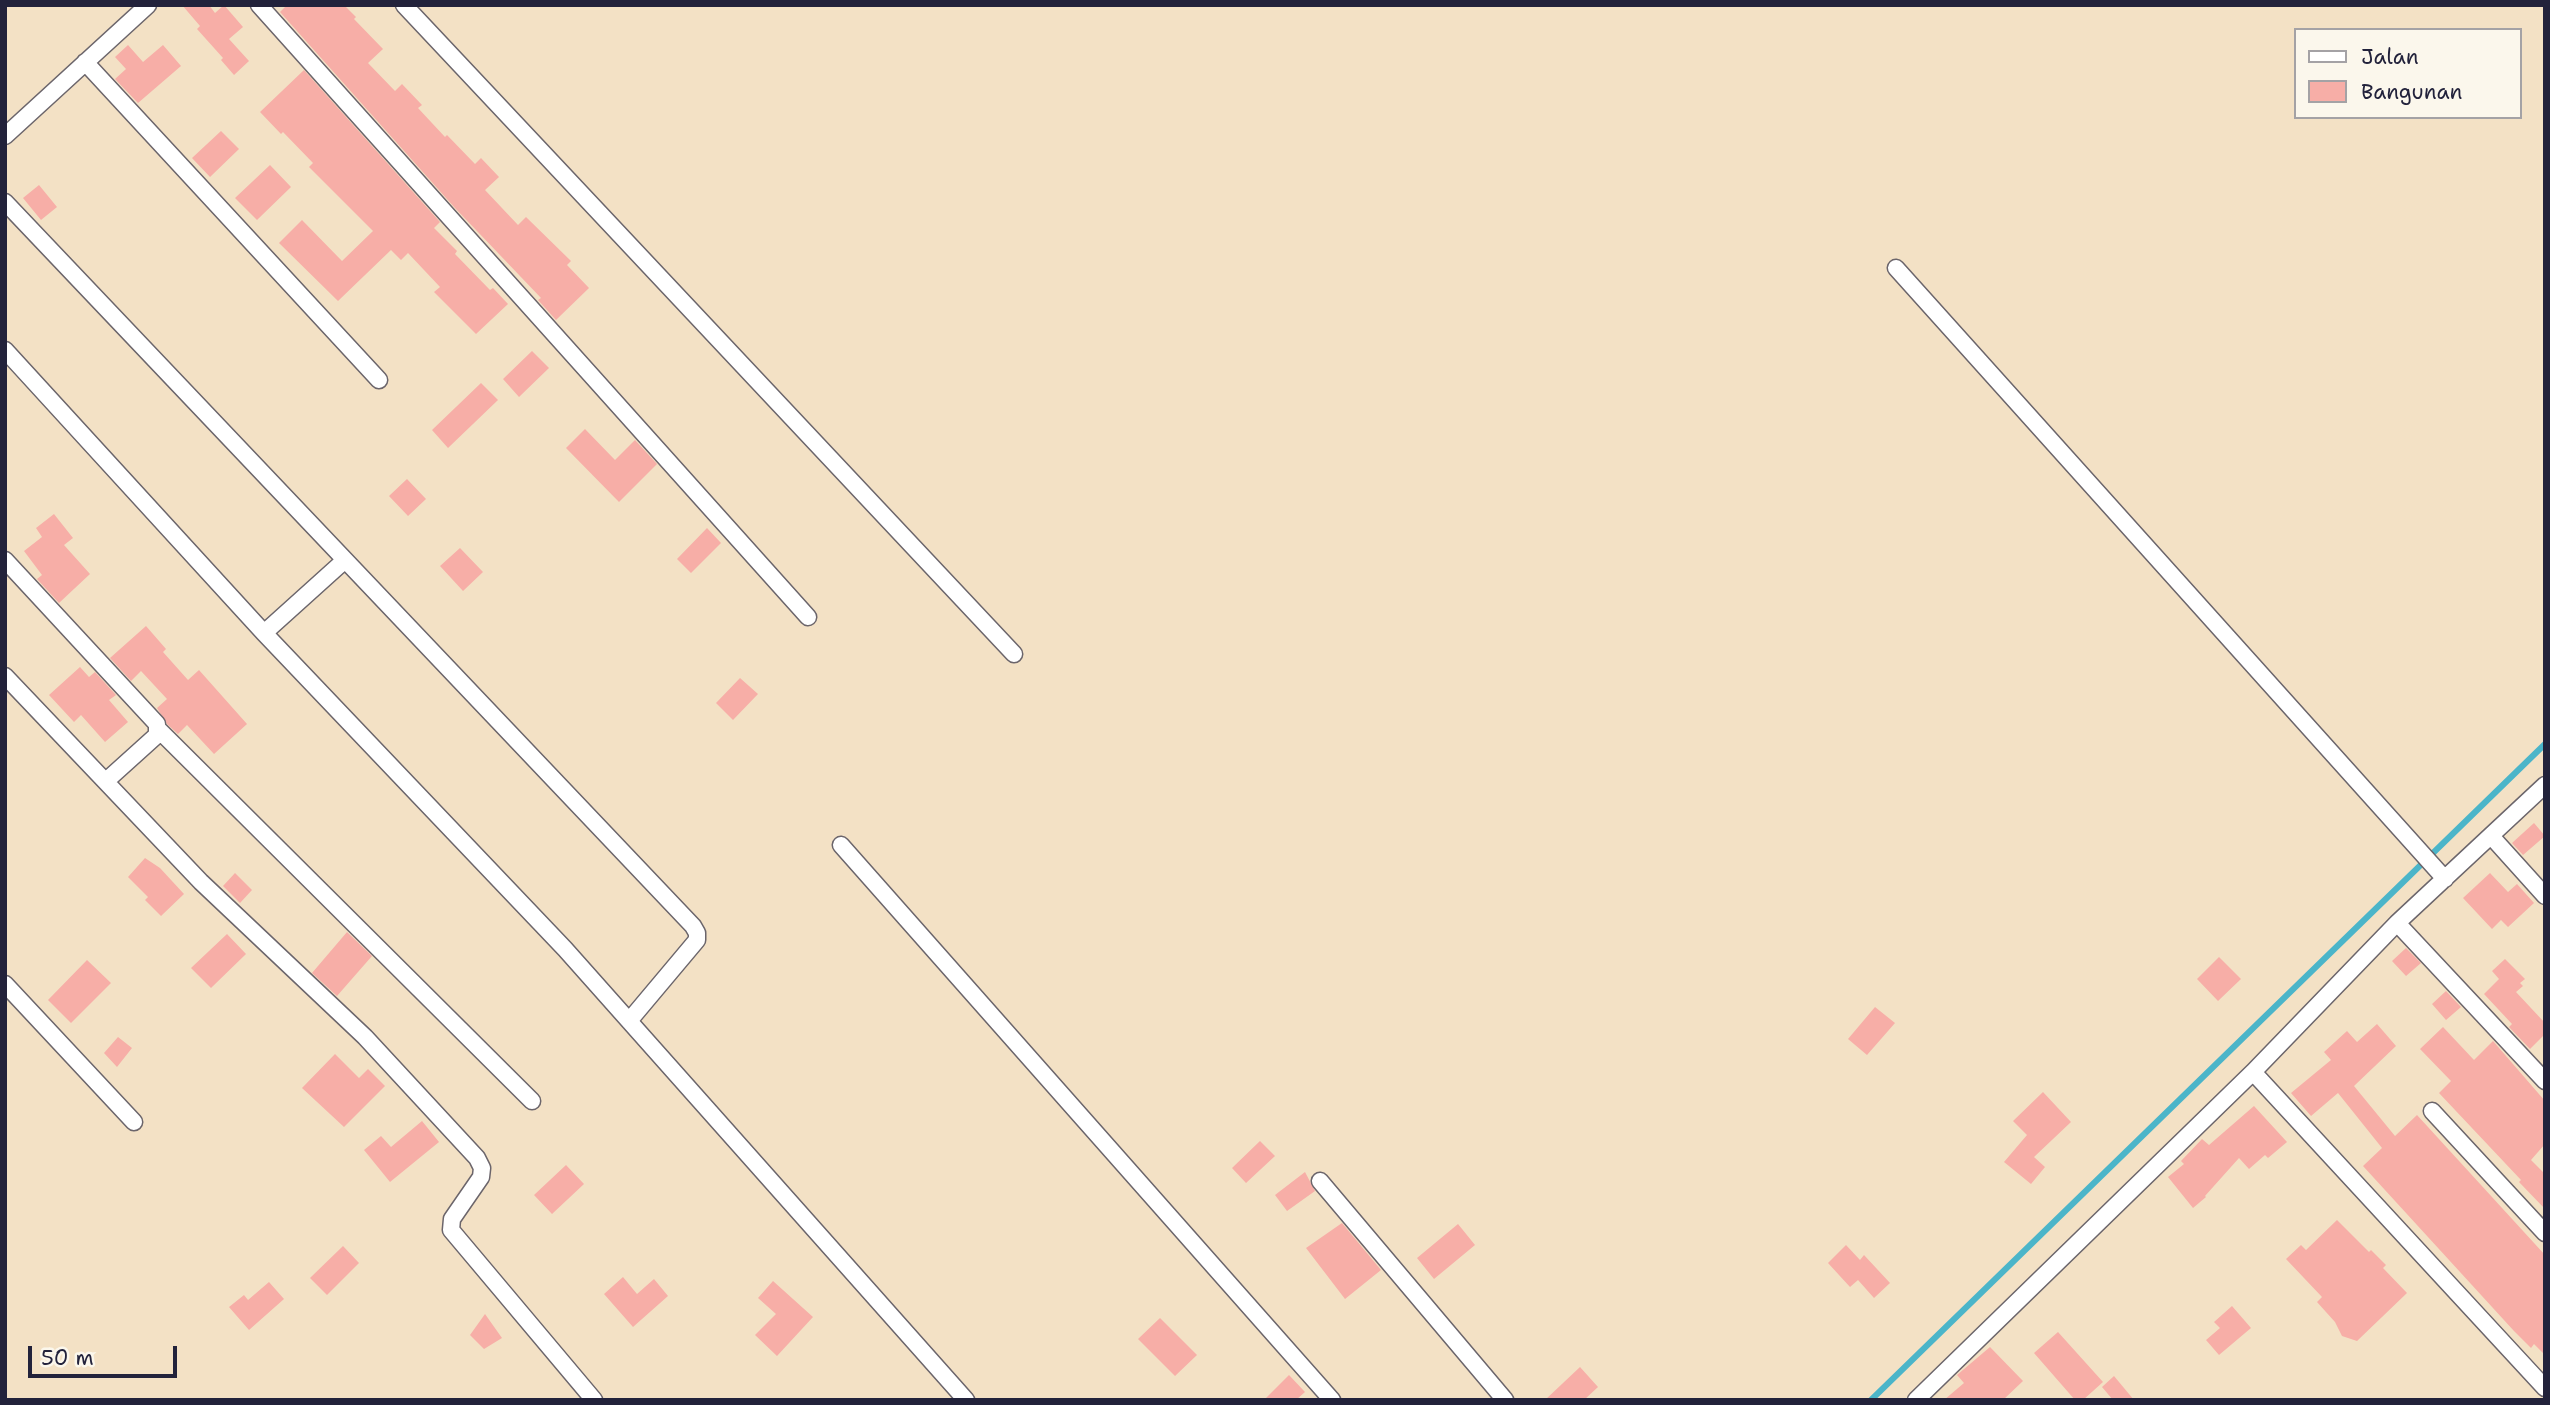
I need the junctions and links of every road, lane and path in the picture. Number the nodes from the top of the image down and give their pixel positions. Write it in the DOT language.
graph roads {
  1 [pos="148,5"];
  2 [pos="259,5"];
  3 [pos="404,5"];
  4 [pos="85,62"];
  5 [pos="5,136"];
  6 [pos="5,202"];
  7 [pos="1896,268"];
  8 [pos="5,350"];
  9 [pos="379,380"];
  10 [pos="5,560"];
  11 [pos="345,560"];
  12 [pos="808,617"];
  13 [pos="264,633"];
  14 [pos="1014,654"];
  15 [pos="5,676"];
  16 [pos="159,730"];
  17 [pos="106,781"];
  18 [pos="2545,785"];
  19 [pos="2491,836"];
  20 [pos="841,845"];
  21 [pos="2440,874"];
  22 [pos="2545,896"];
  23 [pos="2397,923"];
  24 [pos="5,984"];
  25 [pos="629,1021"];
  26 [pos="2253,1072"];
  27 [pos="2545,1081"];
  28 [pos="532,1101"];
  29 [pos="2432,1111"];
  30 [pos="134,1122"];
  31 [pos="1320,1181"];
  32 [pos="2545,1233"];
  33 [pos="2545,1388"];
  34 [pos="594,1400"];
  35 [pos="966,1400"];
  36 [pos="1332,1400"];
  37 [pos="1505,1400"];
  38 [pos="1916,1400"];
  1 -- 4 [label="street"];
  2 -- 12 [label="street"];
  3 -- 14 [label="street"];
  4 -- 5 [label="street"];
  4 -- 9 [label="street"];
  6 -- 11 [label="street"];
  7 -- 21 [label="street"];
  8 -- 13 [label="street"];
  10 -- 16 [label="street"];
  11 -- 13 [label="street"];
  11 -- 25 [label="street"];
  13 -- 25 [label="street"];
  15 -- 17 [label="street"];
  16 -- 17 [label="street"];
  16 -- 28 [label="street"];
  17 -- 34 [label="street"];
  18 -- 19 [label="street"];
  19 -- 21 [label="street"];
  19 -- 22 [label="street"];
  20 -- 36 [label="street"];
  21 -- 23 [label="street"];
  23 -- 26 [label="street"];
  23 -- 27 [label="street"];
  24 -- 30 [label="street"];
  25 -- 35 [label="street"];
  26 -- 33 [label="street"];
  26 -- 38 [label="street"];
  29 -- 32 [label="street"];
  31 -- 37 [label="street"];
}
